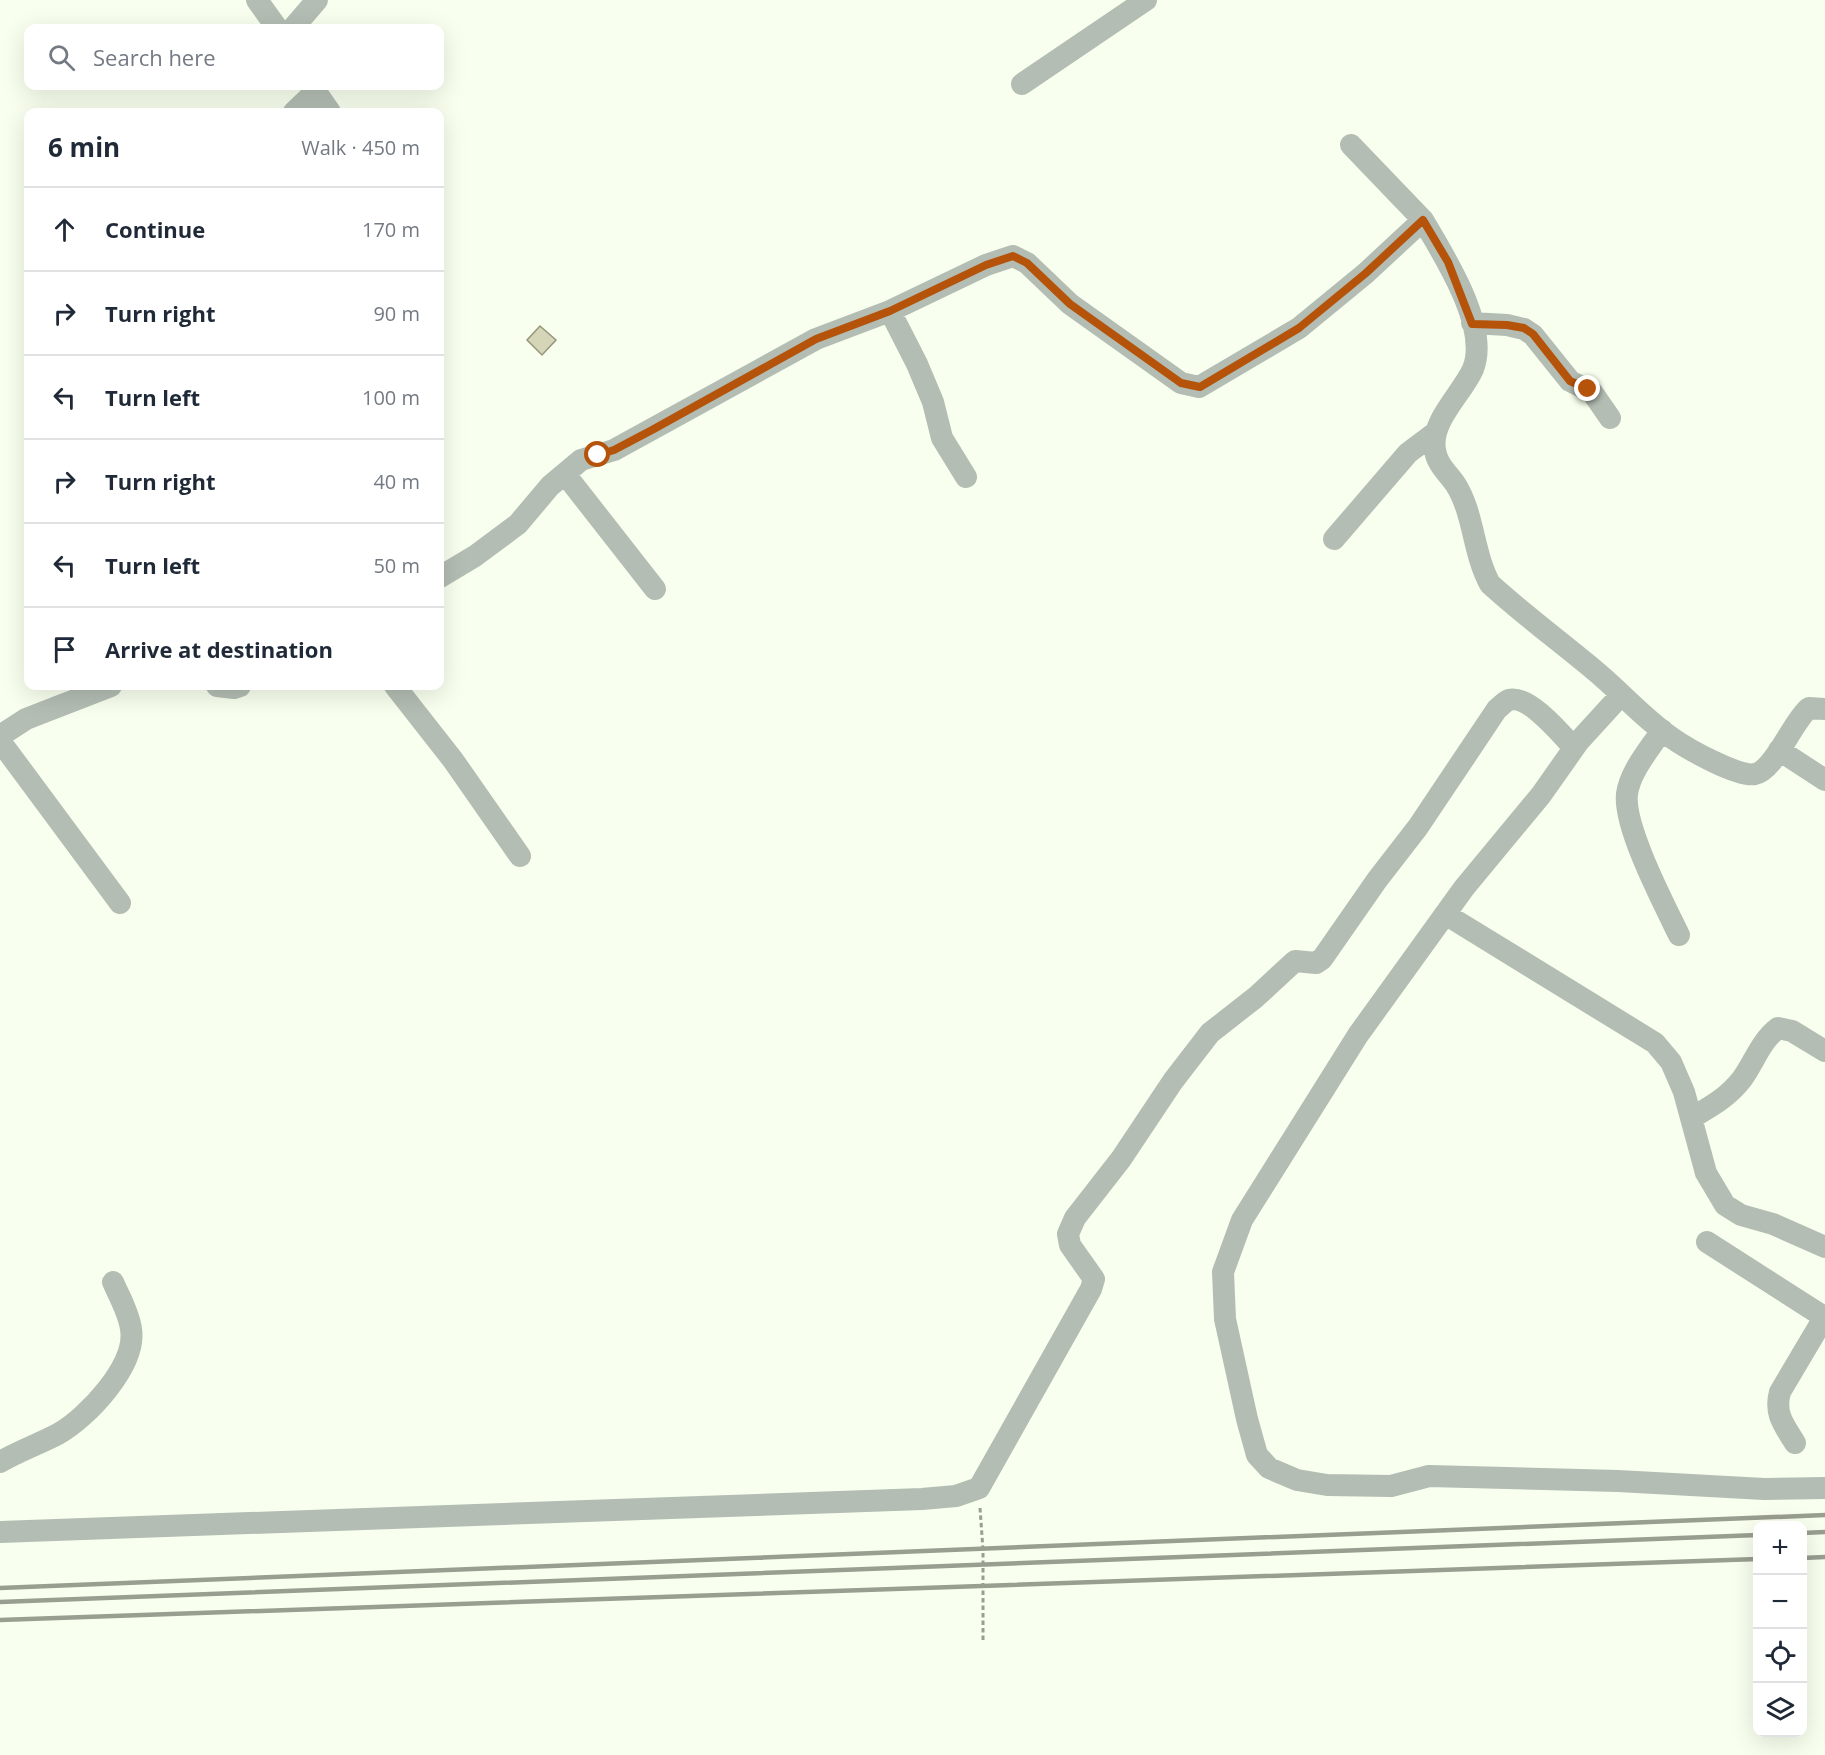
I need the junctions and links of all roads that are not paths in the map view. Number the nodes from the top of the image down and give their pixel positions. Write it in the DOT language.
graph roads {
  1 [pos="257,0"];
  2 [pos="317,0"];
  3 [pos="1146,0"];
  4 [pos="274,24"];
  5 [pos="296,24"];
  6 [pos="1022,84"];
  7 [pos="312,90"];
  8 [pos="314,90"];
  9 [pos="297,108"];
  10 [pos="327,108"];
  11 [pos="1350,145"];
  12 [pos="1423,220"];
  13 [pos="890,311"];
  14 [pos="1472,324"];
  15 [pos="1611,418"];
  16 [pos="1436,432"];
  17 [pos="565,474"];
  18 [pos="966,477"];
  19 [pos="1334,539"];
  20 [pos="444,574"];
  21 [pos="655,588"];
  22 [pos="101,690"];
  23 [pos="398,690"];
  24 [pos="1621,694"];
  25 [pos="1825,709"];
  26 [pos="1662,730"];
  27 [pos="0,736"];
  28 [pos="0,741"];
  29 [pos="1574,748"];
  30 [pos="1779,750"];
  31 [pos="1825,780"];
  32 [pos="520,855"];
  33 [pos="120,903"];
  34 [pos="1445,914"];
  35 [pos="1679,935"];
  36 [pos="1825,1051"];
  37 [pos="1693,1117"];
  38 [pos="1707,1242"];
  39 [pos="1825,1247"];
  40 [pos="113,1282"];
  41 [pos="1825,1317"];
  42 [pos="1795,1443"];
  43 [pos="0,1462"];
  44 [pos="1825,1488"];
  45 [pos="0,1532"];
  1 -- 4 [label="street"];
  2 -- 5 [label="street"];
  3 -- 6 [label="street"];
  7 -- 9 [label="street"];
  8 -- 10 [label="street"];
  11 -- 12 [label="street"];
  12 -- 13 [label="street"];
  12 -- 14 [label="street"];
  13 -- 17 [label="street"];
  13 -- 18 [label="street"];
  14 -- 15 [label="street"];
  14 -- 16 [label="street"];
  16 -- 19 [label="street"];
  16 -- 24 [label="street"];
  17 -- 20 [label="street"];
  17 -- 21 [label="street"];
  22 -- 27 [label="street"];
  23 -- 32 [label="street"];
  24 -- 26 [label="street"];
  24 -- 29 [label="street"];
  25 -- 30 [label="street"];
  26 -- 30 [label="street"];
  26 -- 35 [label="street"];
  28 -- 33 [label="street"];
  29 -- 34 [label="street"];
  29 -- 45 [label="street"];
  30 -- 31 [label="street"];
  34 -- 37 [label="street"];
  34 -- 44 [label="street"];
  36 -- 37 [label="street"];
  37 -- 39 [label="street"];
  38 -- 41 [label="street"];
  40 -- 43 [label="street"];
  41 -- 42 [label="street"];
}
